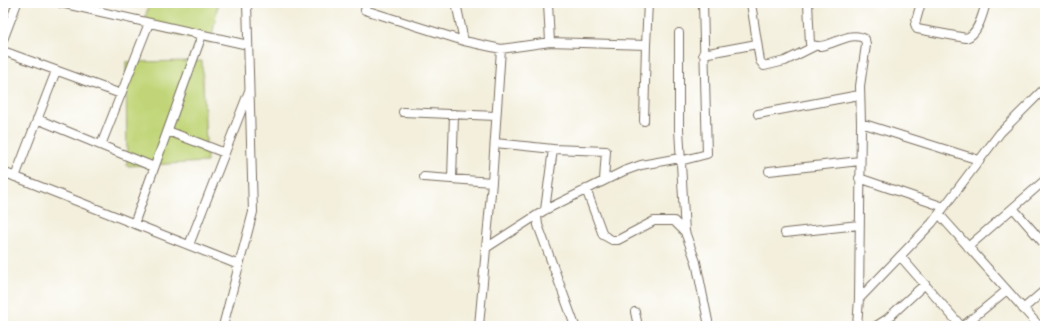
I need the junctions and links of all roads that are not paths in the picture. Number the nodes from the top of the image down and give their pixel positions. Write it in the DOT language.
graph roads {
  1 [pos="17,3"];
  2 [pos="61,3"];
  3 [pos="248,3"];
  4 [pos="456,3"];
  5 [pos="548,3"];
  6 [pos="648,3"];
  7 [pos="703,3"];
  8 [pos="751,3"];
  9 [pos="808,3"];
  10 [pos="921,3"];
  11 [pos="986,3"];
  12 [pos="365,10"];
  13 [pos="149,23"];
  14 [pos="679,33"];
  15 [pos="202,35"];
  16 [pos="3,40"];
  17 [pos="464,41"];
  18 [pos="550,42"];
  19 [pos="758,44"];
  20 [pos="248,45"];
  21 [pos="646,45"];
  22 [pos="815,46"];
  23 [pos="501,49"];
  24 [pos="3,51"];
  25 [pos="703,54"];
  26 [pos="56,70"];
  27 [pos="250,88"];
  28 [pos="1045,88"];
  29 [pos="121,94"];
  30 [pos="859,95"];
  31 [pos="403,112"];
  32 [pos="454,114"];
  33 [pos="758,114"];
  34 [pos="496,116"];
  35 [pos="37,119"];
  36 [pos="644,121"];
  37 [pos="861,123"];
  38 [pos="168,131"];
  39 [pos="495,143"];
  40 [pos="101,145"];
  41 [pos="553,149"];
  42 [pos="225,152"];
  43 [pos="680,160"];
  44 [pos="978,160"];
  45 [pos="860,161"];
  46 [pos="154,167"];
  47 [pos="769,171"];
  48 [pos="3,172"];
  49 [pos="15,177"];
  50 [pos="424,177"];
  51 [pos="859,178"];
  52 [pos="452,179"];
  53 [pos="604,180"];
  54 [pos="1045,180"];
  55 [pos="492,182"];
  56 [pos="586,189"];
  57 [pos="1013,208"];
  58 [pos="545,210"];
  59 [pos="941,211"];
  60 [pos="537,216"];
  61 [pos="134,224"];
  62 [pos="859,225"];
  63 [pos="685,232"];
  64 [pos="785,233"];
  65 [pos="189,245"];
  66 [pos="1045,245"];
  67 [pos="968,247"];
  68 [pos="486,248"];
  69 [pos="900,256"];
  70 [pos="239,265"];
  71 [pos="925,284"];
  72 [pos="1007,290"];
  73 [pos="1045,290"];
  74 [pos="859,299"];
  75 [pos="1024,309"];
  76 [pos="635,312"];
  77 [pos="223,326"];
  78 [pos="479,326"];
  79 [pos="575,326"];
  80 [pos="638,326"];
  81 [pos="709,326"];
  82 [pos="857,326"];
  83 [pos="876,326"];
  84 [pos="962,326"];
  85 [pos="1039,326"];
  1 -- 16 [label="street"];
  2 -- 13 [label="street"];
  3 -- 20 [label="street"];
  4 -- 17 [label="street"];
  5 -- 18 [label="street"];
  6 -- 21 [label="street"];
  7 -- 25 [label="street"];
  8 -- 19 [label="street"];
  9 -- 22 [label="street"];
  10 -- 11 [label="street"];
  12 -- 17 [label="street"];
  13 -- 15 [label="street"];
  13 -- 29 [label="street"];
  14 -- 43 [label="street"];
  15 -- 20 [label="street"];
  15 -- 38 [label="street"];
  17 -- 23 [label="street"];
  18 -- 21 [label="street"];
  18 -- 23 [label="street"];
  19 -- 22 [label="street"];
  19 -- 25 [label="street"];
  20 -- 27 [label="street"];
  21 -- 36 [label="street"];
  22 -- 30 [label="street"];
  23 -- 34 [label="street"];
  24 -- 26 [label="street"];
  25 -- 43 [label="street"];
  26 -- 29 [label="street"];
  26 -- 35 [label="street"];
  27 -- 42 [label="street"];
  27 -- 70 [label="street"];
  28 -- 44 [label="street"];
  29 -- 40 [label="street"];
  30 -- 33 [label="street"];
  30 -- 37 [label="street"];
  31 -- 32 [label="street"];
  32 -- 34 [label="street"];
  32 -- 52 [label="street"];
  34 -- 39 [label="street"];
  35 -- 40 [label="street"];
  35 -- 49 [label="street"];
  37 -- 44 [label="street"];
  37 -- 45 [label="street"];
  38 -- 42 [label="street"];
  38 -- 46 [label="street"];
  39 -- 41 [label="street"];
  39 -- 55 [label="street"];
  40 -- 46 [label="street"];
  41 -- 53 [label="street"];
  41 -- 58 [label="street"];
  42 -- 65 [label="street"];
  43 -- 53 [label="street"];
  43 -- 63 [label="street"];
  44 -- 59 [label="street"];
  45 -- 47 [label="street"];
  45 -- 51 [label="street"];
  46 -- 61 [label="street"];
  48 -- 49 [label="street"];
  49 -- 61 [label="street"];
  50 -- 52 [label="street"];
  51 -- 59 [label="street"];
  51 -- 62 [label="street"];
  52 -- 55 [label="street"];
  53 -- 56 [label="street"];
  54 -- 57 [label="street"];
  55 -- 68 [label="street"];
  56 -- 58 [label="street"];
  56 -- 63 [label="street"];
  57 -- 66 [label="street"];
  57 -- 67 [label="street"];
  58 -- 60 [label="street"];
  59 -- 67 [label="street"];
  59 -- 69 [label="street"];
  60 -- 68 [label="street"];
  60 -- 79 [label="street"];
  61 -- 65 [label="street"];
  62 -- 64 [label="street"];
  62 -- 74 [label="street"];
  63 -- 81 [label="street"];
  65 -- 70 [label="street"];
  67 -- 72 [label="street"];
  68 -- 78 [label="street"];
  69 -- 71 [label="street"];
  69 -- 74 [label="street"];
  70 -- 77 [label="street"];
  71 -- 83 [label="street"];
  71 -- 84 [label="street"];
  72 -- 75 [label="street"];
  72 -- 84 [label="street"];
  73 -- 75 [label="street"];
  74 -- 82 [label="street"];
  75 -- 85 [label="street"];
  76 -- 80 [label="street"];
}
